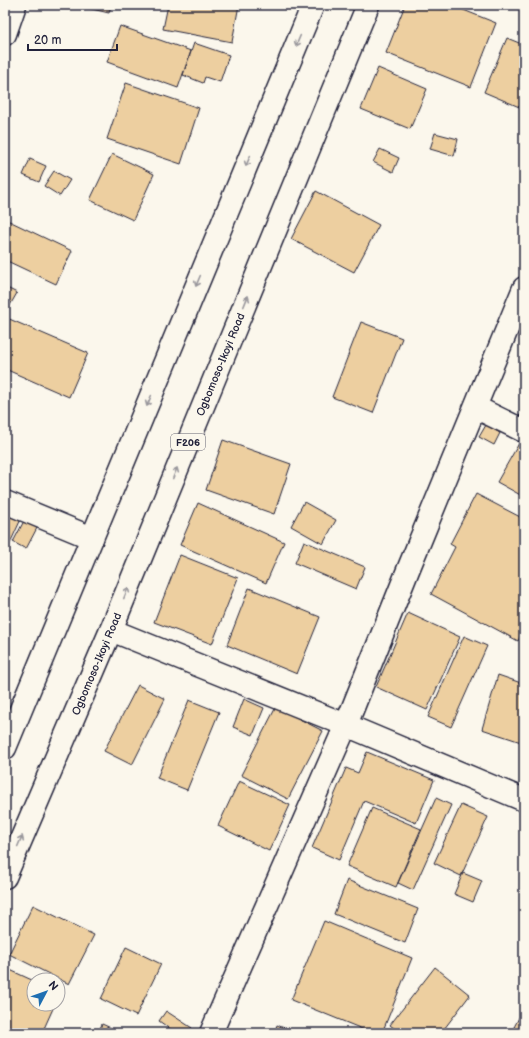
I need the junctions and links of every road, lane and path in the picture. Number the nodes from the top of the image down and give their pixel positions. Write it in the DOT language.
graph roads {
  1 [pos="15,5"];
  2 [pos="313,5"];
  3 [pos="368,5"];
  4 [pos="5,34"];
  5 [pos="524,288"];
  6 [pos="475,407"];
  7 [pos="524,431"];
  8 [pos="5,502"];
  9 [pos="92,538"];
  10 [pos="111,630"];
  11 [pos="346,725"];
  12 [pos="5,748"];
  13 [pos="524,800"];
  14 [pos="5,877"];
  15 [pos="211,1033"];
  1 -- 4 [label="main road"];
  2 -- 9 [label="main road, one-way"];
  10 -- 3 [label="main road, Ogbomoso-Ikoyi Road / F206, one-way"];
  5 -- 6 [label="main road"];
  6 -- 7 [label="main road"];
  6 -- 11 [label="main road"];
  8 -- 9 [label="main road"];
  9 -- 12 [label="main road"];
  10 -- 11 [label="main road"];
  14 -- 10 [label="main road, Ogbomoso-Ikoyi Road / F206, one-way"];
  11 -- 13 [label="main road"];
  11 -- 15 [label="main road"];
}
